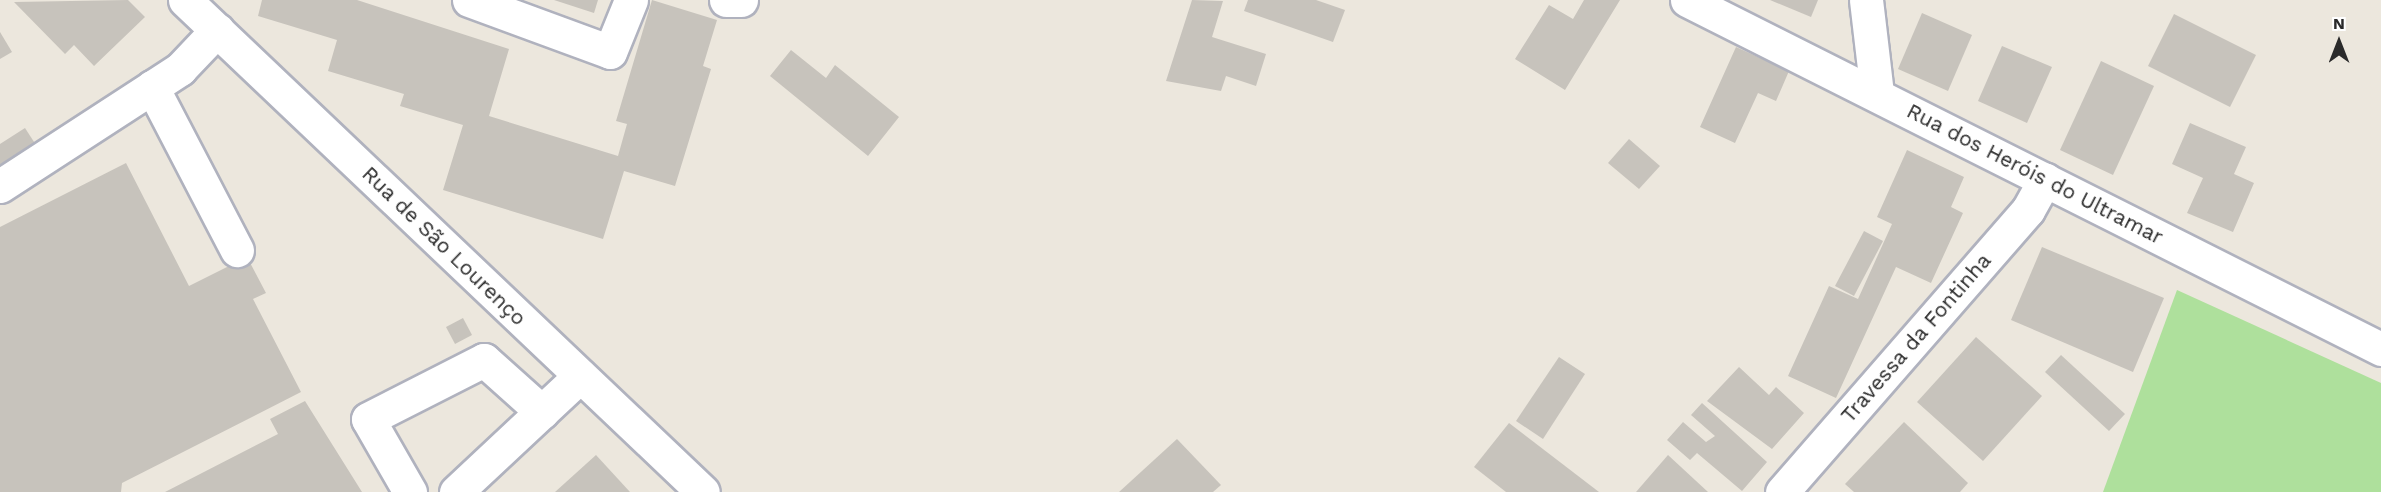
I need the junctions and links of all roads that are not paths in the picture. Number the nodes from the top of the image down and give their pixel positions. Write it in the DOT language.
graph roads {
  1 [pos="185,0"];
  2 [pos="469,0"];
  3 [pos="631,0"];
  4 [pos="726,0"];
  5 [pos="741,0"];
  6 [pos="1687,0"];
  7 [pos="1866,0"];
  8 [pos="217,30"];
  9 [pos="152,87"];
  10 [pos="1877,94"];
  11 [pos="2045,179"];
  12 [pos="0,186"];
  13 [pos="237,250"];
  14 [pos="2381,349"];
  15 [pos="580,376"];
  16 [pos="542,412"];
  17 [pos="410,492"];
  18 [pos="456,492"];
  19 [pos="703,492"];
  20 [pos="1782,492"];
  1 -- 8 [label="street, Rua de São Lourenço"];
  2 -- 3 [label="street"];
  4 -- 5 [label="street"];
  6 -- 10 [label="street, Rua dos Heróis do Ultramar"];
  7 -- 10 [label="street"];
  8 -- 9 [label="street"];
  8 -- 15 [label="street, Rua de São Lourenço"];
  9 -- 12 [label="street"];
  9 -- 13 [label="street"];
  10 -- 11 [label="street, Rua dos Heróis do Ultramar"];
  11 -- 14 [label="street, Rua dos Heróis do Ultramar"];
  11 -- 20 [label="street, Travessa da Fontinha"];
  15 -- 16 [label="street"];
  15 -- 19 [label="street, Rua de São Lourenço"];
  16 -- 17 [label="street"];
  16 -- 18 [label="street"];
}
